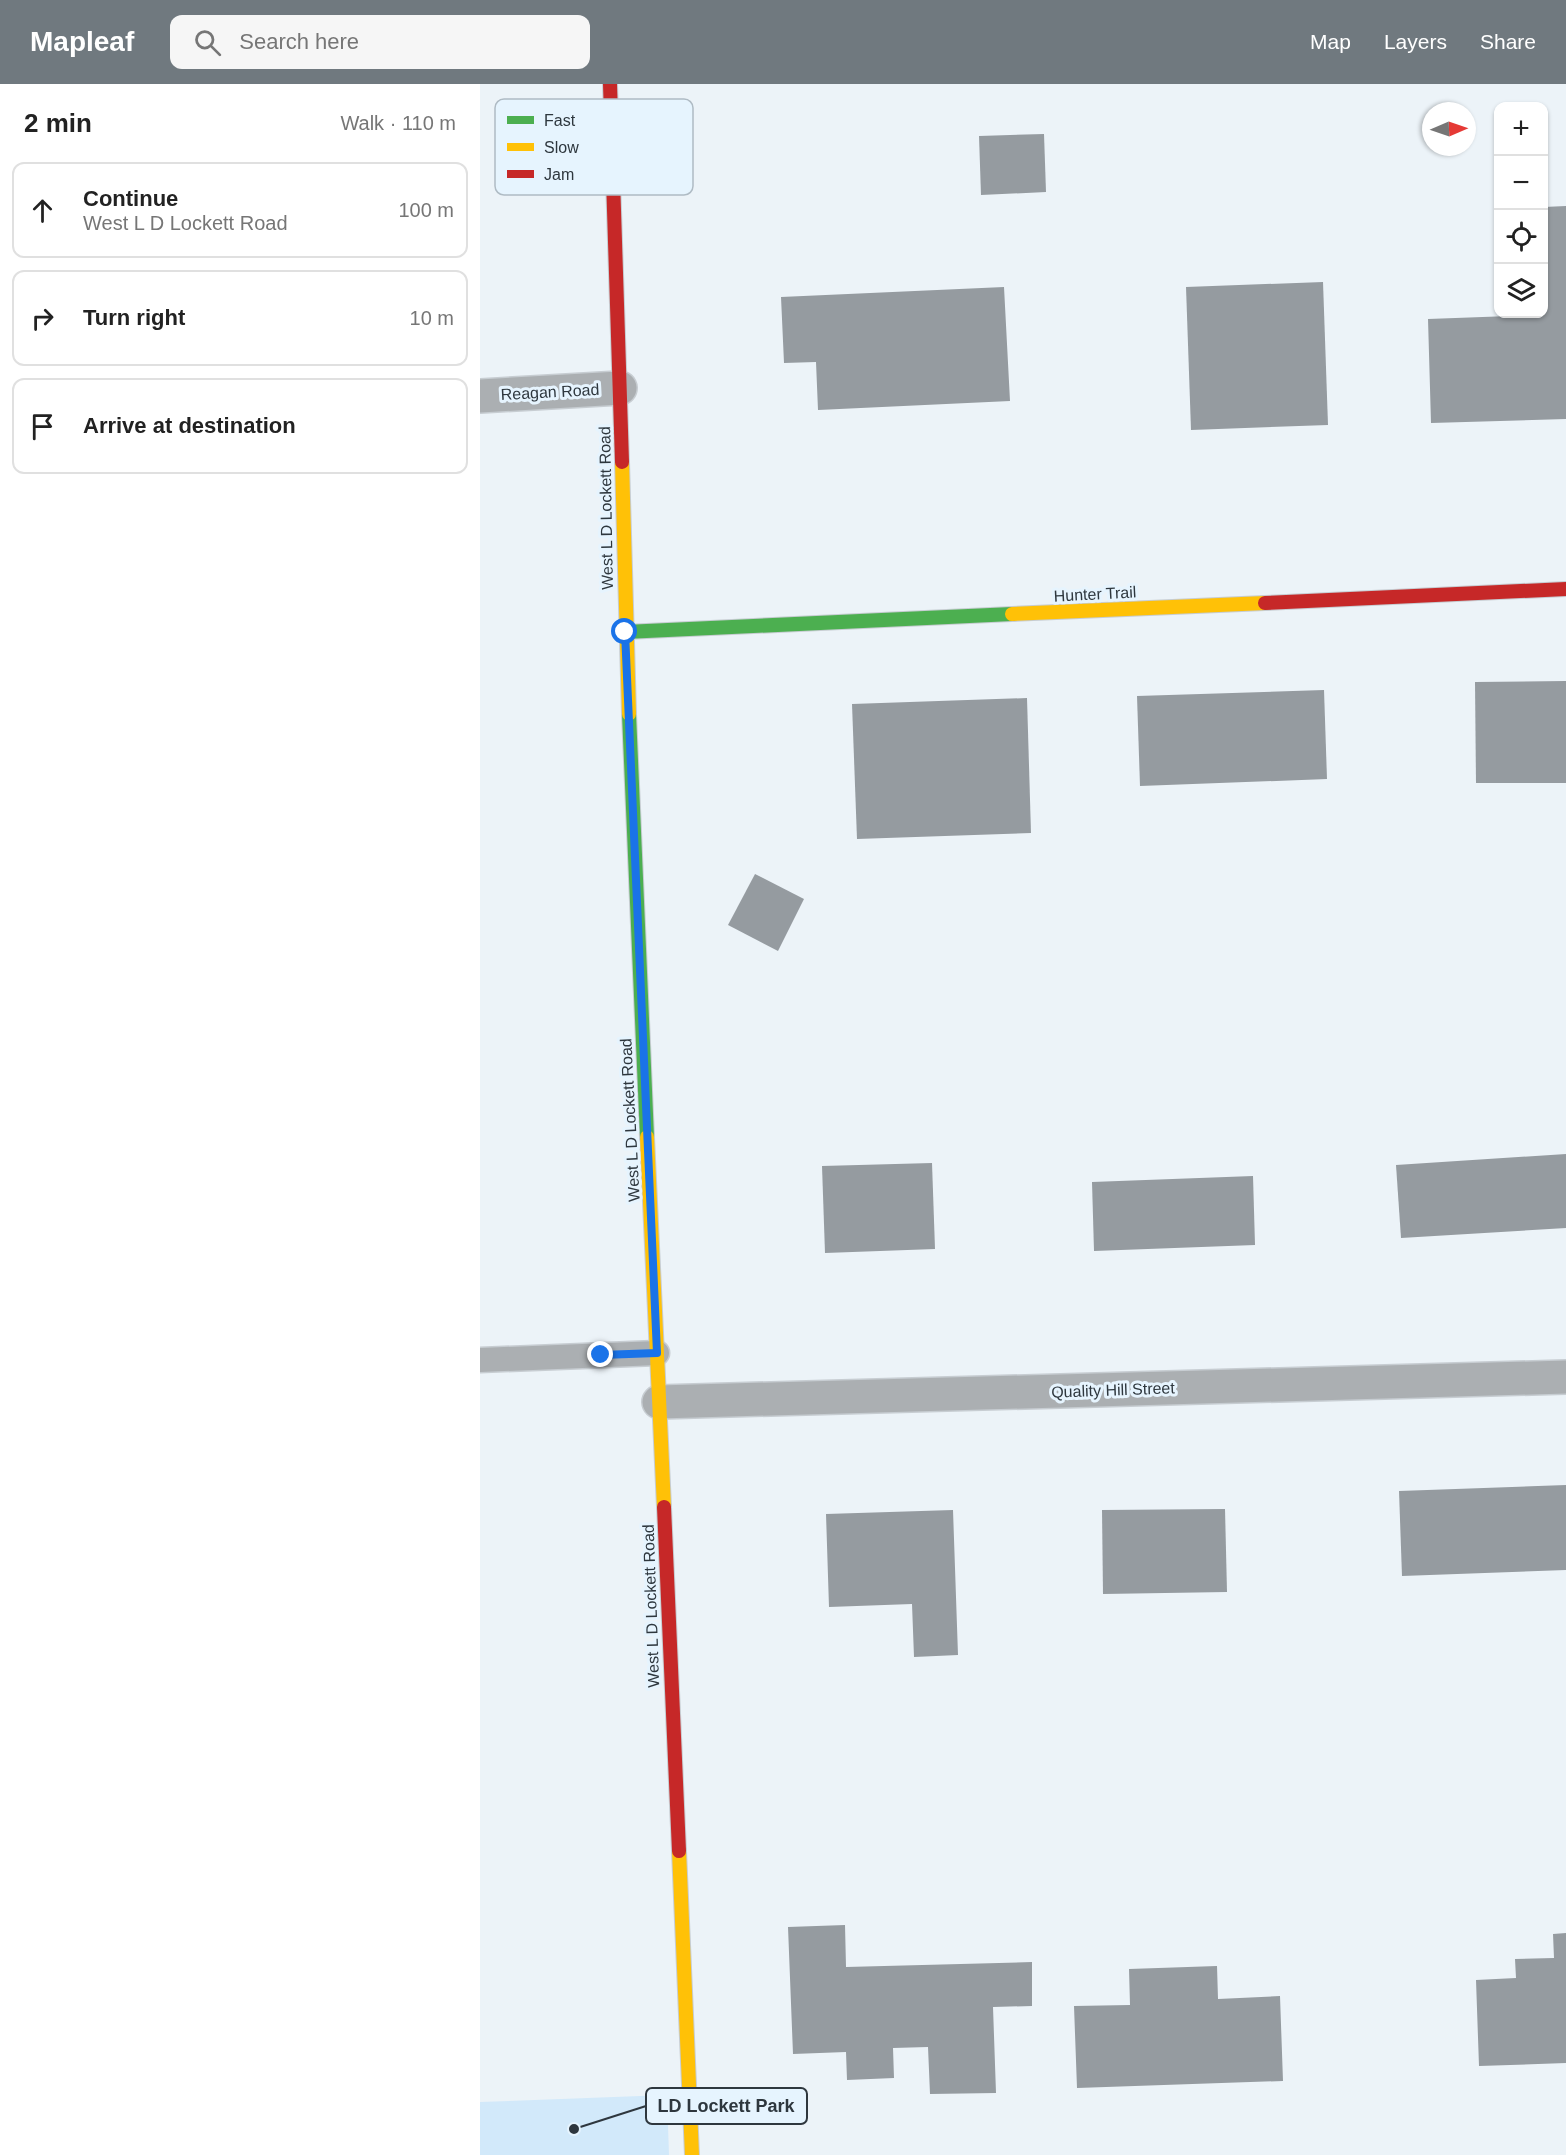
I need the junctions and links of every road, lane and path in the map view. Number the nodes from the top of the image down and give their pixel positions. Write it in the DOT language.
graph roads {
  1 [pos="610,84"];
  2 [pos="610,99"];
  3 [pos="614,195"];
  4 [pos="620,388"];
  5 [pos="480,396"];
  6 [pos="1566,589"];
  7 [pos="625,632"];
  8 [pos="657,1353"];
  9 [pos="480,1360"];
  10 [pos="1566,1377"];
  11 [pos="659,1402"];
  12 [pos="692,2155"];
  1 -- 2 [label="main road, West L D Lockett Road"];
  3 -- 4 [label="main road, West L D Lockett Road"];
  4 -- 5 [label="street, Reagan Road"];
  4 -- 7 [label="main road, West L D Lockett Road"];
  6 -- 7 [label="main road, Hunter Trail"];
  7 -- 8 [label="main road, West L D Lockett Road"];
  8 -- 9 [label="lane"];
  8 -- 11 [label="main road, West L D Lockett Road"];
  10 -- 11 [label="street, Quality Hill Street"];
  11 -- 12 [label="main road, West L D Lockett Road"];
}
